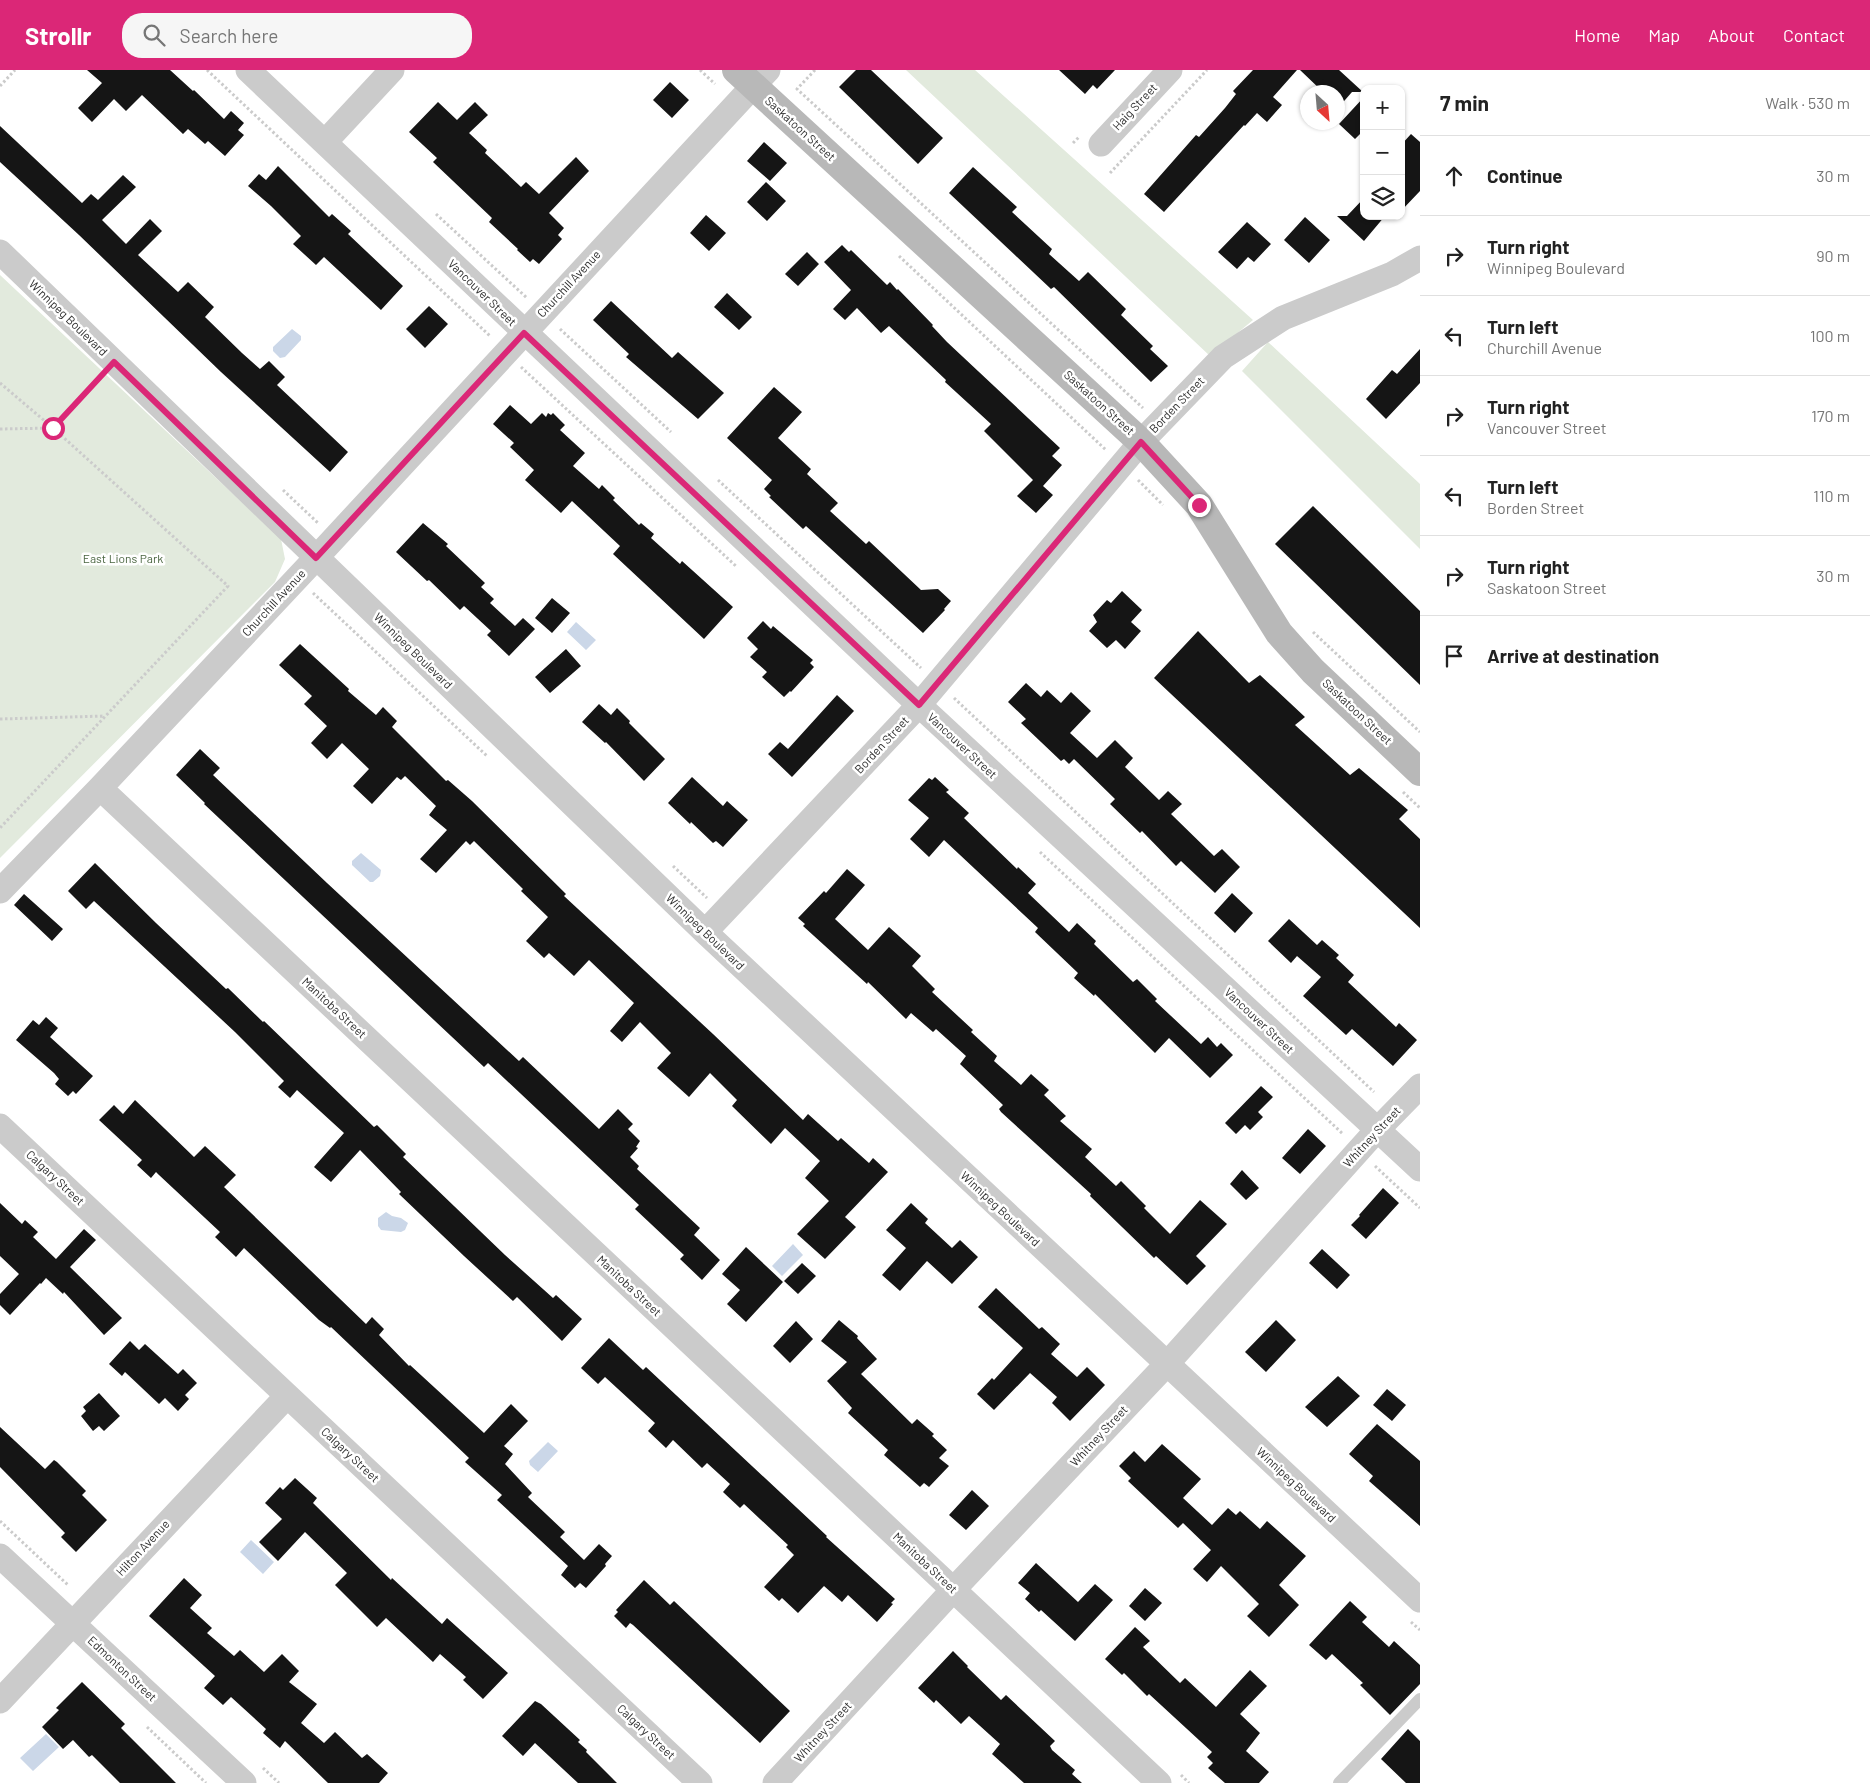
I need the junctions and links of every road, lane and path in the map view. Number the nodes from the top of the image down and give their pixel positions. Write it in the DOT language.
graph roads {
  1 [pos="15,70"];
  2 [pos="206,70"];
  3 [pos="248,70"];
  4 [pos="392,70"];
  5 [pos="815,70"];
  6 [pos="1170,70"];
  7 [pos="1207,70"];
  8 [pos="752,75"];
  9 [pos="0,86"];
  10 [pos="325,142"];
  11 [pos="1101,144"];
  12 [pos="1110,173"];
  13 [pos="436,213"];
  14 [pos="0,252"];
  15 [pos="896,253"];
  16 [pos="1420,258"];
  17 [pos="531,302"];
  18 [pos="559,328"];
  19 [pos="524,333"];
  20 [pos="496,342"];
  21 [pos="114,362"];
  22 [pos="515,362"];
  23 [pos="0,383"];
  24 [pos="1147,411"];
  25 [pos="53,428"];
  26 [pos="0,430"];
  27 [pos="671,432"];
  28 [pos="1141,442"];
  29 [pos="1111,455"];
  30 [pos="714,476"];
  31 [pos="316,558"];
  32 [pos="742,572"];
  33 [pos="1311,630"];
  34 [pos="926,672"];
  35 [pos="952,696"];
  36 [pos="919,705"];
  37 [pos="105,716"];
  38 [pos="0,720"];
  39 [pos="1420,732"];
  40 [pos="1420,772"];
  41 [pos="100,788"];
  42 [pos="0,828"];
  43 [pos="1037,849"];
  44 [pos="0,891"];
  45 [pos="705,932"];
  46 [pos="1420,1086"];
  47 [pos="1374,1092"];
  48 [pos="0,1126"];
  49 [pos="1377,1130"];
  50 [pos="1343,1135"];
  51 [pos="1370,1162"];
  52 [pos="1420,1169"];
  53 [pos="1420,1208"];
  54 [pos="1166,1365"];
  55 [pos="287,1396"];
  56 [pos="0,1521"];
  57 [pos="0,1556"];
  58 [pos="953,1590"];
  59 [pos="1420,1600"];
  60 [pos="90,1605"];
  61 [pos="73,1624"];
  62 [pos="1420,1699"];
  63 [pos="0,1701"];
  64 [pos="244,1783"];
  65 [pos="700,1783"];
  66 [pos="776,1783"];
  67 [pos="1159,1783"];
  68 [pos="1339,1783"];
  1 -- 9 [label="path"];
  2 -- 20 [label="path"];
  3 -- 10 [label="street, Vancouver Street"];
  4 -- 10 [label="street"];
  5 -- 24 [label="path"];
  6 -- 11 [label="street, Haig Street"];
  7 -- 12 [label="path"];
  8 -- 19 [label="street, Churchill Avenue"];
  8 -- 28 [label="street, Saskatoon Street"];
  10 -- 19 [label="street, Vancouver Street"];
  13 -- 17 [label="path"];
  14 -- 21 [label="street, Winnipeg Boulevard"];
  15 -- 29 [label="path"];
  16 -- 28 [label="street, Borden Street"];
  18 -- 27 [label="path"];
  19 -- 31 [label="street, Churchill Avenue"];
  19 -- 36 [label="street, Vancouver Street"];
  21 -- 25 [label="path"];
  21 -- 31 [label="street, Winnipeg Boulevard"];
  22 -- 32 [label="path"];
  23 -- 25 [label="path"];
  25 -- 26 [label="path"];
  25 -- 37 [label="path"];
  28 -- 36 [label="street, Borden Street"];
  28 -- 40 [label="street, Saskatoon Street"];
  30 -- 34 [label="path"];
  31 -- 41 [label="street, Churchill Avenue"];
  31 -- 45 [label="street, Winnipeg Boulevard"];
  33 -- 39 [label="path"];
  35 -- 47 [label="path"];
  36 -- 45 [label="street, Borden Street"];
  36 -- 49 [label="street, Vancouver Street"];
  37 -- 38 [label="path"];
  37 -- 42 [label="path"];
  41 -- 44 [label="street, Churchill Avenue"];
  41 -- 58 [label="street, Manitoba Street"];
  43 -- 50 [label="path"];
  45 -- 54 [label="street, Winnipeg Boulevard"];
  46 -- 49 [label="street, Whitney Street"];
  48 -- 55 [label="street, Calgary Street"];
  49 -- 52 [label="street, Vancouver Street"];
  49 -- 54 [label="street, Whitney Street"];
  51 -- 53 [label="path"];
  54 -- 58 [label="street, Whitney Street"];
  54 -- 59 [label="street, Winnipeg Boulevard"];
  55 -- 60 [label="street, Hilton Avenue"];
  55 -- 65 [label="street, Calgary Street"];
  56 -- 60 [label="path"];
  57 -- 61 [label="street, Edmonton Street"];
  58 -- 66 [label="street, Whitney Street"];
  58 -- 67 [label="street, Manitoba Street"];
  60 -- 61 [label="street, Hilton Avenue"];
  61 -- 63 [label="street, Hilton Avenue"];
  61 -- 64 [label="street, Edmonton Street"];
  62 -- 68 [label="lane"];
}
